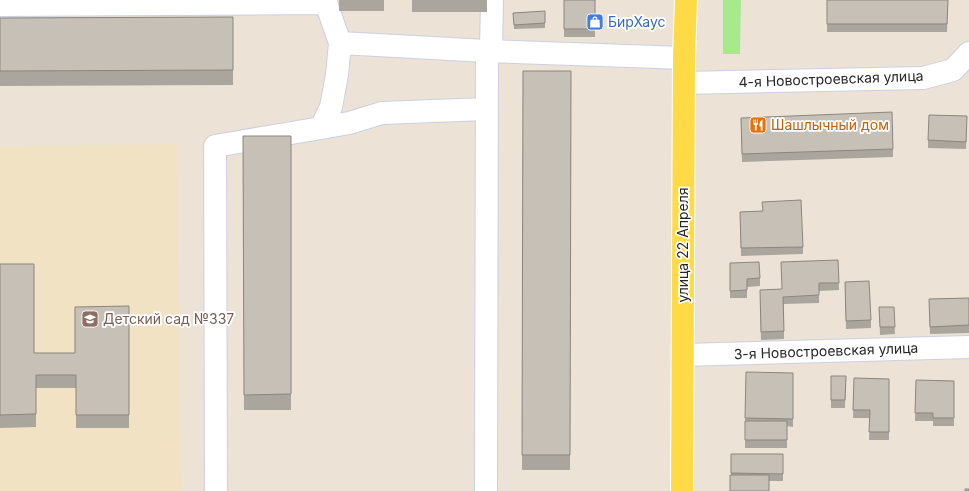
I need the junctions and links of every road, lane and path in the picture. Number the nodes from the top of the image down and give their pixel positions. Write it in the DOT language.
graph roads {
  1 [pos="492,0"];
  2 [pos="686,0"];
  3 [pos="325,1"];
  4 [pos="0,5"];
  5 [pos="340,43"];
  6 [pos="489,51"];
  7 [pos="969,53"];
  8 [pos="684,58"];
  9 [pos="684,83"];
  10 [pos="486,109"];
  11 [pos="321,128"];
  12 [pos="969,347"];
  13 [pos="683,355"];
  14 [pos="216,491"];
  15 [pos="486,491"];
  16 [pos="682,491"];
  1 -- 6 [label="street"];
  2 -- 8 [label="main road, улица 22 Апреля"];
  3 -- 4 [label="street"];
  3 -- 5 [label="street"];
  5 -- 6 [label="street"];
  5 -- 11 [label="street"];
  6 -- 8 [label="street"];
  6 -- 10 [label="street"];
  7 -- 9 [label="street, 4-я Новостроевская улица"];
  8 -- 9 [label="main road, улица 22 Апреля"];
  9 -- 13 [label="main road, улица 22 Апреля"];
  10 -- 11 [label="street"];
  10 -- 15 [label="street"];
  11 -- 14 [label="street"];
  12 -- 13 [label="street, 3-я Новостроевская улица"];
  13 -- 16 [label="main road, улица 22 Апреля"];
}
